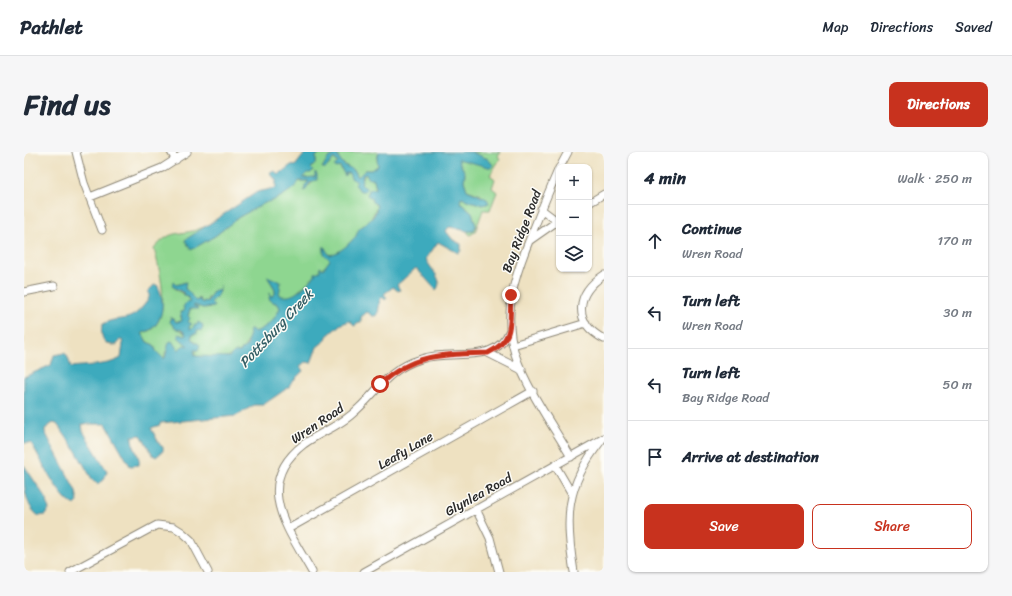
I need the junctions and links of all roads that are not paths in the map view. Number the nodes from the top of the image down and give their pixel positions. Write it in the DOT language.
graph roads {
  1 [pos="76,152"];
  2 [pos="171,152"];
  3 [pos="187,152"];
  4 [pos="568,152"];
  5 [pos="176,160"];
  6 [pos="561,164"];
  7 [pos="556,175"];
  8 [pos="604,194"];
  9 [pos="90,197"];
  10 [pos="592,201"];
  11 [pos="541,209"];
  12 [pos="556,219"];
  13 [pos="556,221"];
  14 [pos="102,230"];
  15 [pos="528,242"];
  16 [pos="604,275"];
  17 [pos="54,286"];
  18 [pos="24,292"];
  19 [pos="586,323"];
  20 [pos="510,330"];
  21 [pos="604,339"];
  22 [pos="513,345"];
  23 [pos="488,353"];
  24 [pos="522,370"];
  25 [pos="533,391"];
  26 [pos="604,438"];
  27 [pos="571,456"];
  28 [pos="555,465"];
  29 [pos="572,494"];
  30 [pos="476,509"];
  31 [pos="288,529"];
  32 [pos="70,572"];
  33 [pos="208,572"];
  34 [pos="312,572"];
  35 [pos="364,572"];
  36 [pos="499,572"];
  37 [pos="574,572"];
  1 -- 9 [label="street"];
  2 -- 5 [label="street"];
  3 -- 5 [label="street"];
  4 -- 6 [label="street, Bay Ridge Road"];
  5 -- 9 [label="street"];
  7 -- 11 [label="street, Bay Ridge Road"];
  8 -- 10 [label="street"];
  9 -- 14 [label="street"];
  11 -- 12 [label="street"];
  11 -- 15 [label="street, Bay Ridge Road"];
  13 -- 15 [label="street"];
  15 -- 20 [label="street, Bay Ridge Road"];
  16 -- 19 [label="street"];
  17 -- 18 [label="street"];
  19 -- 21 [label="street"];
  19 -- 22 [label="street"];
  20 -- 22 [label="street, Bay Ridge Road"];
  20 -- 23 [label="street"];
  22 -- 24 [label="street, Bay Ridge Road"];
  23 -- 24 [label="street, Wren Road"];
  23 -- 31 [label="street, Wren Road"];
  24 -- 25 [label="street, Bay Ridge Road"];
  25 -- 27 [label="street, Bay Ridge Road"];
  25 -- 31 [label="street, Leafy Lane"];
  26 -- 27 [label="street, Glynlea Road"];
  26 -- 29 [label="street, Glynlea Road"];
  27 -- 28 [label="street, Glynlea Road"];
  28 -- 29 [label="street"];
  28 -- 30 [label="street, Glynlea Road"];
  29 -- 37 [label="street, Glynlea Road"];
  30 -- 35 [label="street, Glynlea Road"];
  30 -- 36 [label="street"];
  31 -- 34 [label="street, Wren Road"];
  32 -- 33 [label="street"];
}
